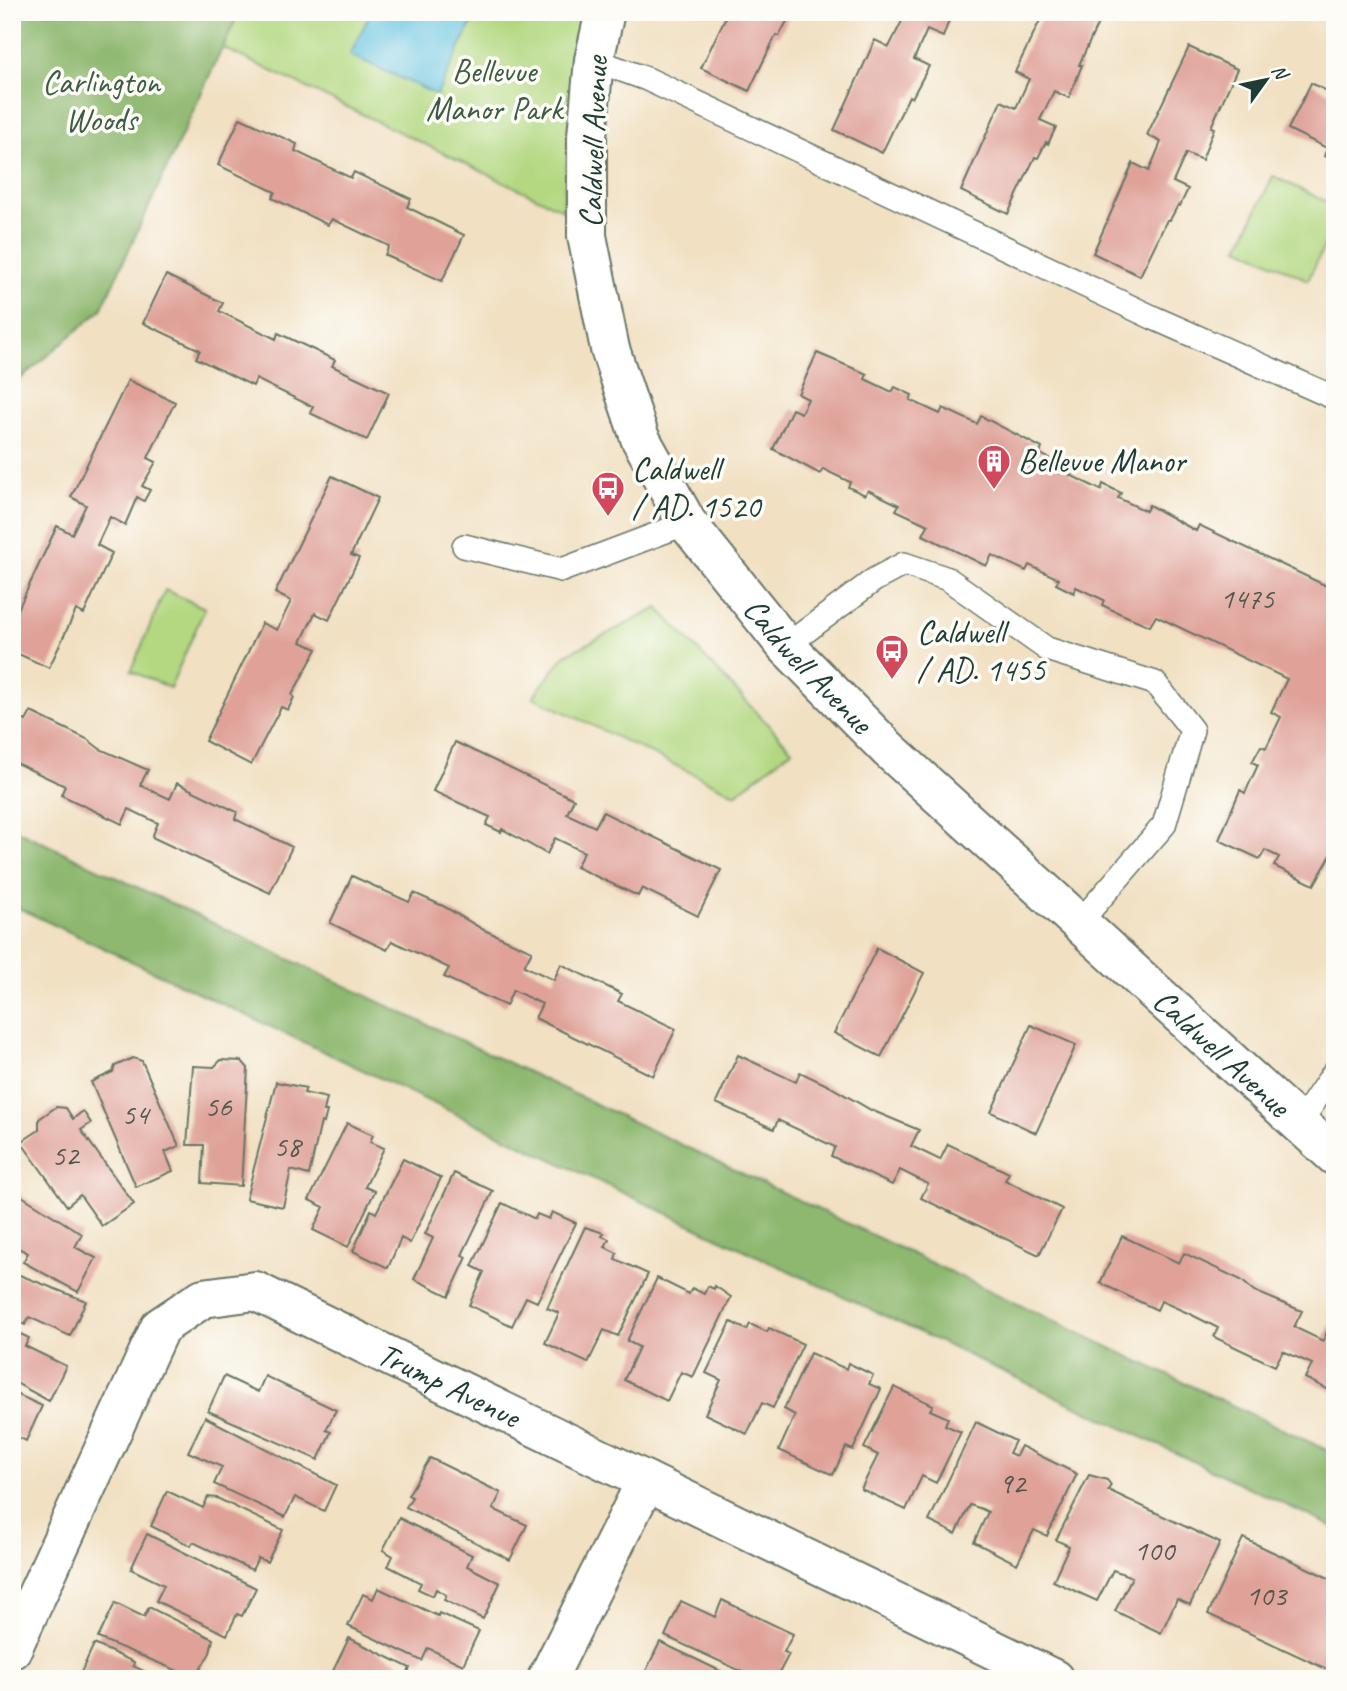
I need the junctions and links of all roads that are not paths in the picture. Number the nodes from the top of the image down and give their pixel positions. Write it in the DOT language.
graph roads {
  1 [pos="605,12"];
  2 [pos="594,60"];
  3 [pos="1335,398"];
  4 [pos="687,523"];
  5 [pos="464,546"];
  6 [pos="786,646"];
  7 [pos="1079,923"];
  8 [pos="1335,1071"];
  9 [pos="1299,1124"];
  10 [pos="1335,1156"];
  11 [pos="646,1481"];
  12 [pos="12,1649"];
  13 [pos="547,1679"];
  14 [pos="1054,1679"];
  1 -- 2 [label="street, Caldwell Avenue"];
  2 -- 3 [label="lane"];
  2 -- 4 [label="street, Caldwell Avenue"];
  4 -- 5 [label="lane"];
  4 -- 6 [label="street, Caldwell Avenue"];
  6 -- 7 [label="street, Caldwell Avenue"];
  6 -- 7 [label="lane"];
  7 -- 9 [label="street, Caldwell Avenue"];
  8 -- 9 [label="lane"];
  9 -- 10 [label="street, Caldwell Avenue"];
  11 -- 12 [label="street, Trump Avenue"];
  11 -- 13 [label="street"];
  11 -- 14 [label="street, Trump Avenue"];
}
